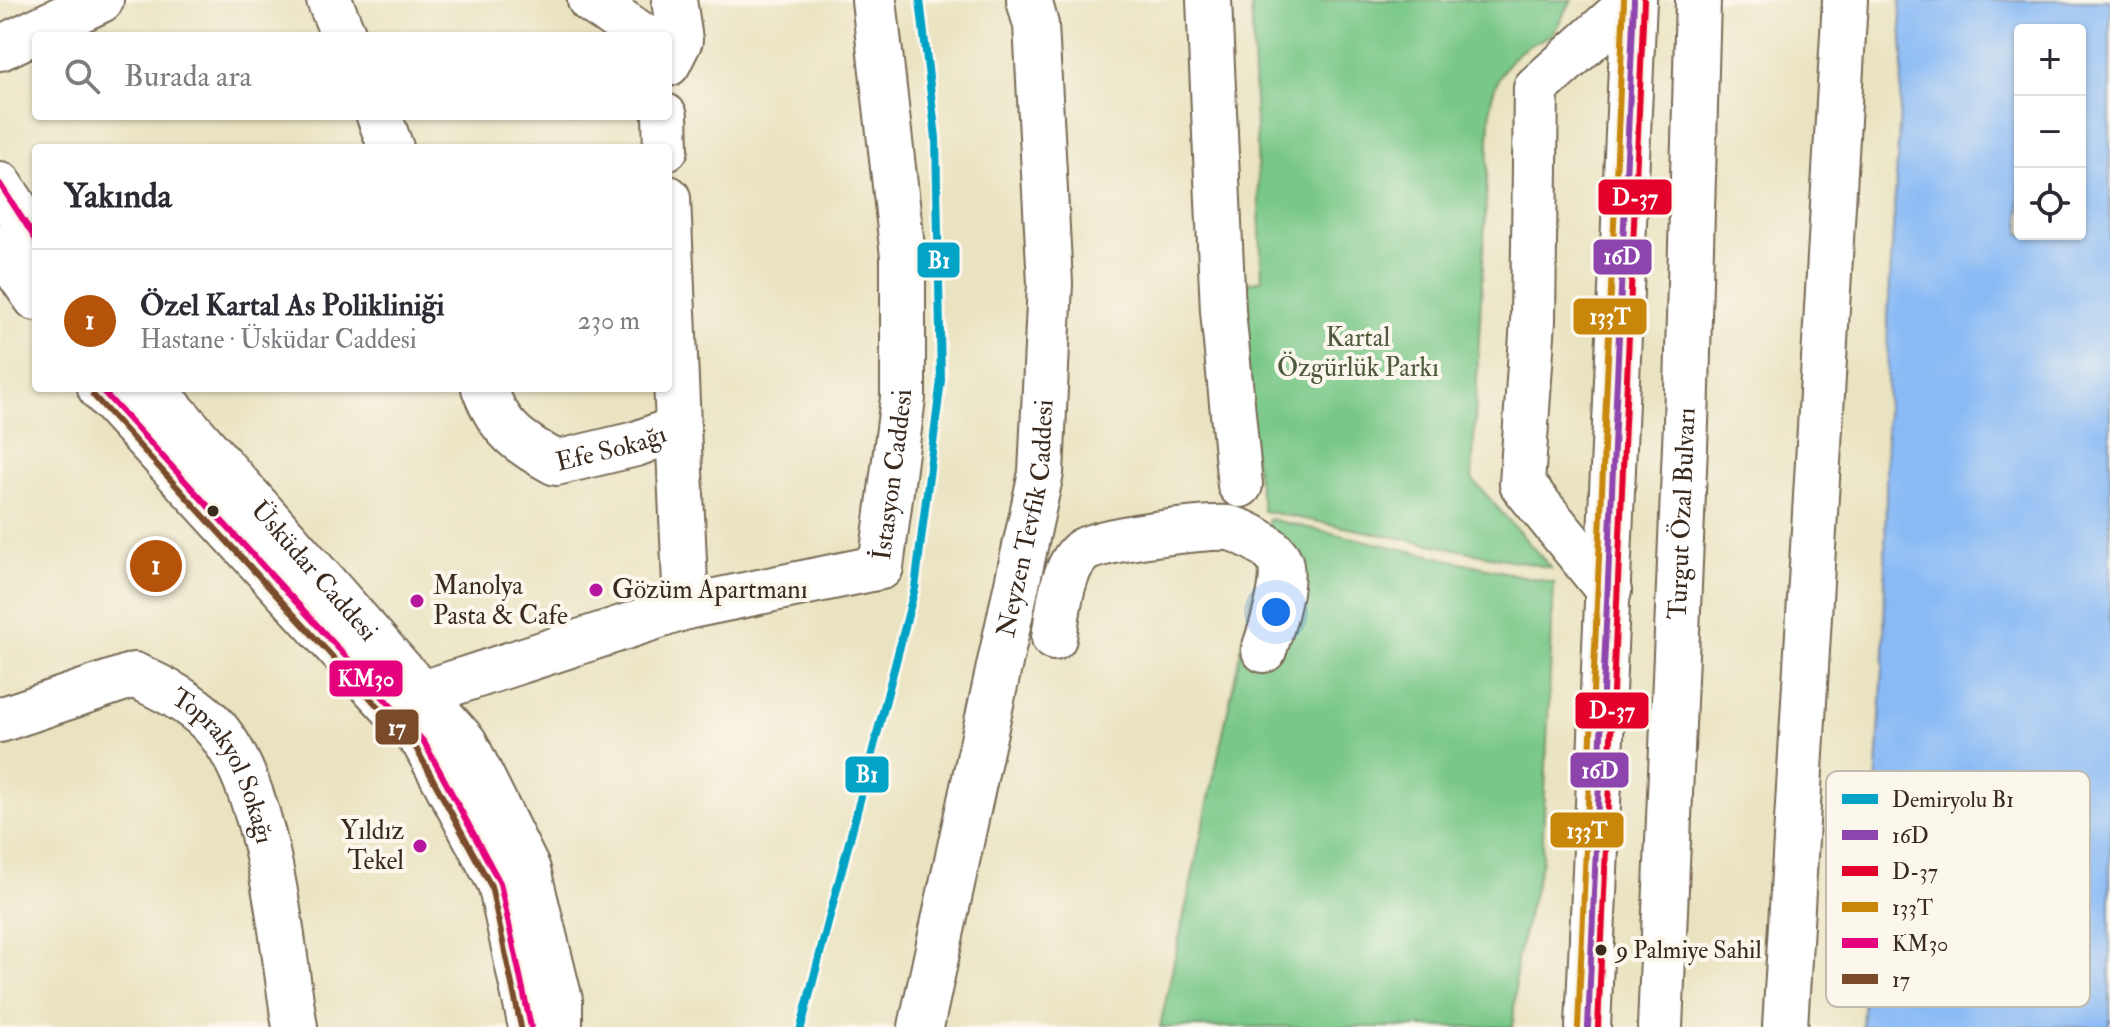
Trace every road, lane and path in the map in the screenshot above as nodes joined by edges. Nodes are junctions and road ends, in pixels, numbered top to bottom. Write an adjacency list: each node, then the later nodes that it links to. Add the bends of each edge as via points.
1 (101, 0): 11 (main road)
2 (329, 0): 12 (main road)
3 (590, 0): 13 (main road)
4 (674, 0): 16 (main road, via 680,40)
5 (874, 0): 32 (main road, İstasyon Caddesi, via 903,256 903,398 881,567)
6 (1029, 0): 40 (main road, Neyzen Tevfik Caddesi, via 1036,25 1050,283 1041,473)
7 (1209, 0): 30 (main road, via 1223,311)
8 (1634, 0): 31 (main road); 31 (main road, via 1536,88 1533,320 1522,484)
9 (1698, 0): 42 (main road, Turgut Özal Bulvarı)
10 (1845, 0): 43 (main road)
11 (34, 32)
12 (342, 32)
13 (637, 32)
14 (32, 33): 15 (main road)
15 (0, 48)
16 (672, 56)
17 (380, 120): 19 (main road)
18 (665, 120): 20 (main road)
19 (390, 144)
20 (666, 144)
21 (0, 184): 22 (main road)
22 (32, 234)
23 (0, 246): 25 (main road)
24 (672, 290): 29 (main road)
25 (32, 292)
26 (104, 392): 38 (main road, Üsküdar Caddesi, via 424,742 500,883)
27 (157, 392): 35 (main road, Üsküdar Caddesi)
28 (485, 392): 29 (main road, Efe Sokağı, via 514,440 556,463)
29 (678, 428): 32 (main road)
30 (1240, 485)
31 (1609, 591): 41 (main road)
32 (686, 607): 35 (main road, İstasyon Caddesi)
33 (1054, 638): 34 (main road, via 1061,596 1081,552 1143,536 1229,528 1248,535 1282,567 1277,612)
34 (1264, 650)
35 (420, 694): 39 (main road, Üsküdar Caddesi, via 465,743 528,870 560,1000)
36 (0, 720): 37 (main road, Toprakyol Sokağı, via 134,675 175,694 212,724 238,764 260,823)
37 (295, 1027)
38 (531, 1027)
39 (560, 1027)
40 (921, 1027)
41 (1588, 1027)
42 (1660, 1027)
43 (1785, 1027)

